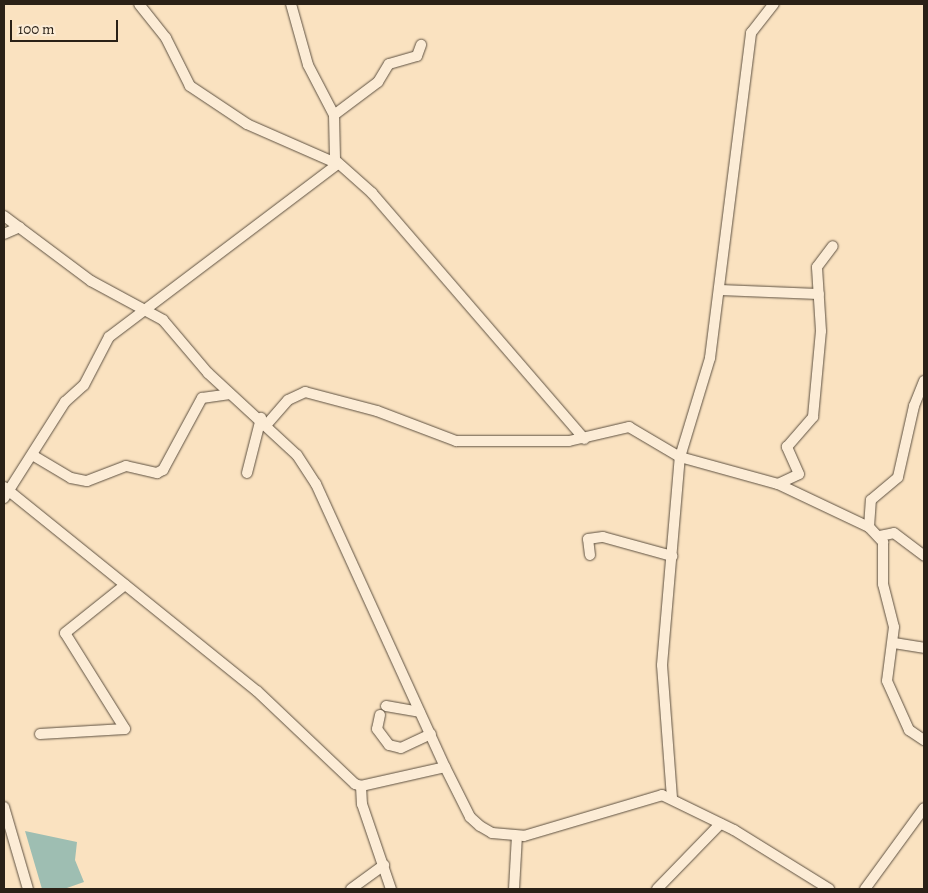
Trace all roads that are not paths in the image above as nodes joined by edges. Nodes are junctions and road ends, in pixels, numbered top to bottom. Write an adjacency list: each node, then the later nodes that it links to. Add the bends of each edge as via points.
1 (139, 4): 6 (street, via 166,38 190,86 247,124)
2 (291, 4): 5 (street, via 308,66)
3 (774, 4): 11 (street, via 751,34)
4 (421, 45): 5 (street, via 417,56 389,64 378,82)
5 (334, 114): 6 (street, via 334,156)
6 (338, 164): 13 (street, via 296,192); 17 (street, via 372,193)
7 (4, 216): 8 (street)
8 (20, 227): 9 (street); 13 (street, via 91,281)
9 (4, 234)
10 (833, 246): 12 (street, via 817,267)
11 (719, 290): 12 (street); 19 (street, via 710,358)
12 (820, 294): 21 (street, via 821,331 813,416 787,446 799,474)
13 (147, 311): 15 (street, via 163,320); 18 (street, via 109,337 84,385 65,402)
14 (924, 381): 23 (street, via 914,406 898,477 871,500)
15 (230, 394): 16 (street); 18 (street, via 202,398 163,470 158,473 126,466 87,481 71,478)
16 (265, 421): 17 (street, via 288,400 305,392 377,411 456,442); 20 (street); 32 (street, via 316,484)
17 (584, 439): 19 (street, via 629,427)
18 (34, 456): 22 (street)
19 (680, 457): 21 (street); 26 (street)
20 (247, 473)
21 (778, 484): 23 (street)
22 (6, 492): 28 (street)
23 (870, 527): 24 (street)
24 (880, 536): 27 (street, via 894,534); 29 (street)
25 (590, 555): 26 (street, via 588,538 603,537)
26 (672, 556): 39 (street, via 662,665)
27 (924, 556)
28 (125, 585): 34 (street, via 65,633 125,729); 38 (street, via 257,691)
29 (894, 643): 30 (street); 36 (street, via 887,681 909,730)
30 (924, 648)
31 (386, 706): 32 (street)
32 (420, 712): 35 (street)
33 (380, 715): 35 (street, via 377,729 389,745 401,748)
34 (40, 734)
35 (431, 734): 37 (street)
36 (924, 740)
37 (445, 767): 38 (street); 43 (street, via 480,826)
38 (361, 786): 44 (street, via 362,804)
39 (672, 798): 42 (street); 43 (street, via 650,797 555,830)
40 (4, 807): 45 (street)
41 (924, 808): 51 (street)
42 (720, 824): 49 (street); 50 (street)
43 (517, 836): 48 (street)
44 (384, 865): 46 (street); 47 (street)
45 (28, 889)
46 (351, 889)
47 (391, 889)
48 (514, 889)
49 (657, 889)
50 (829, 889)
51 (866, 889)

